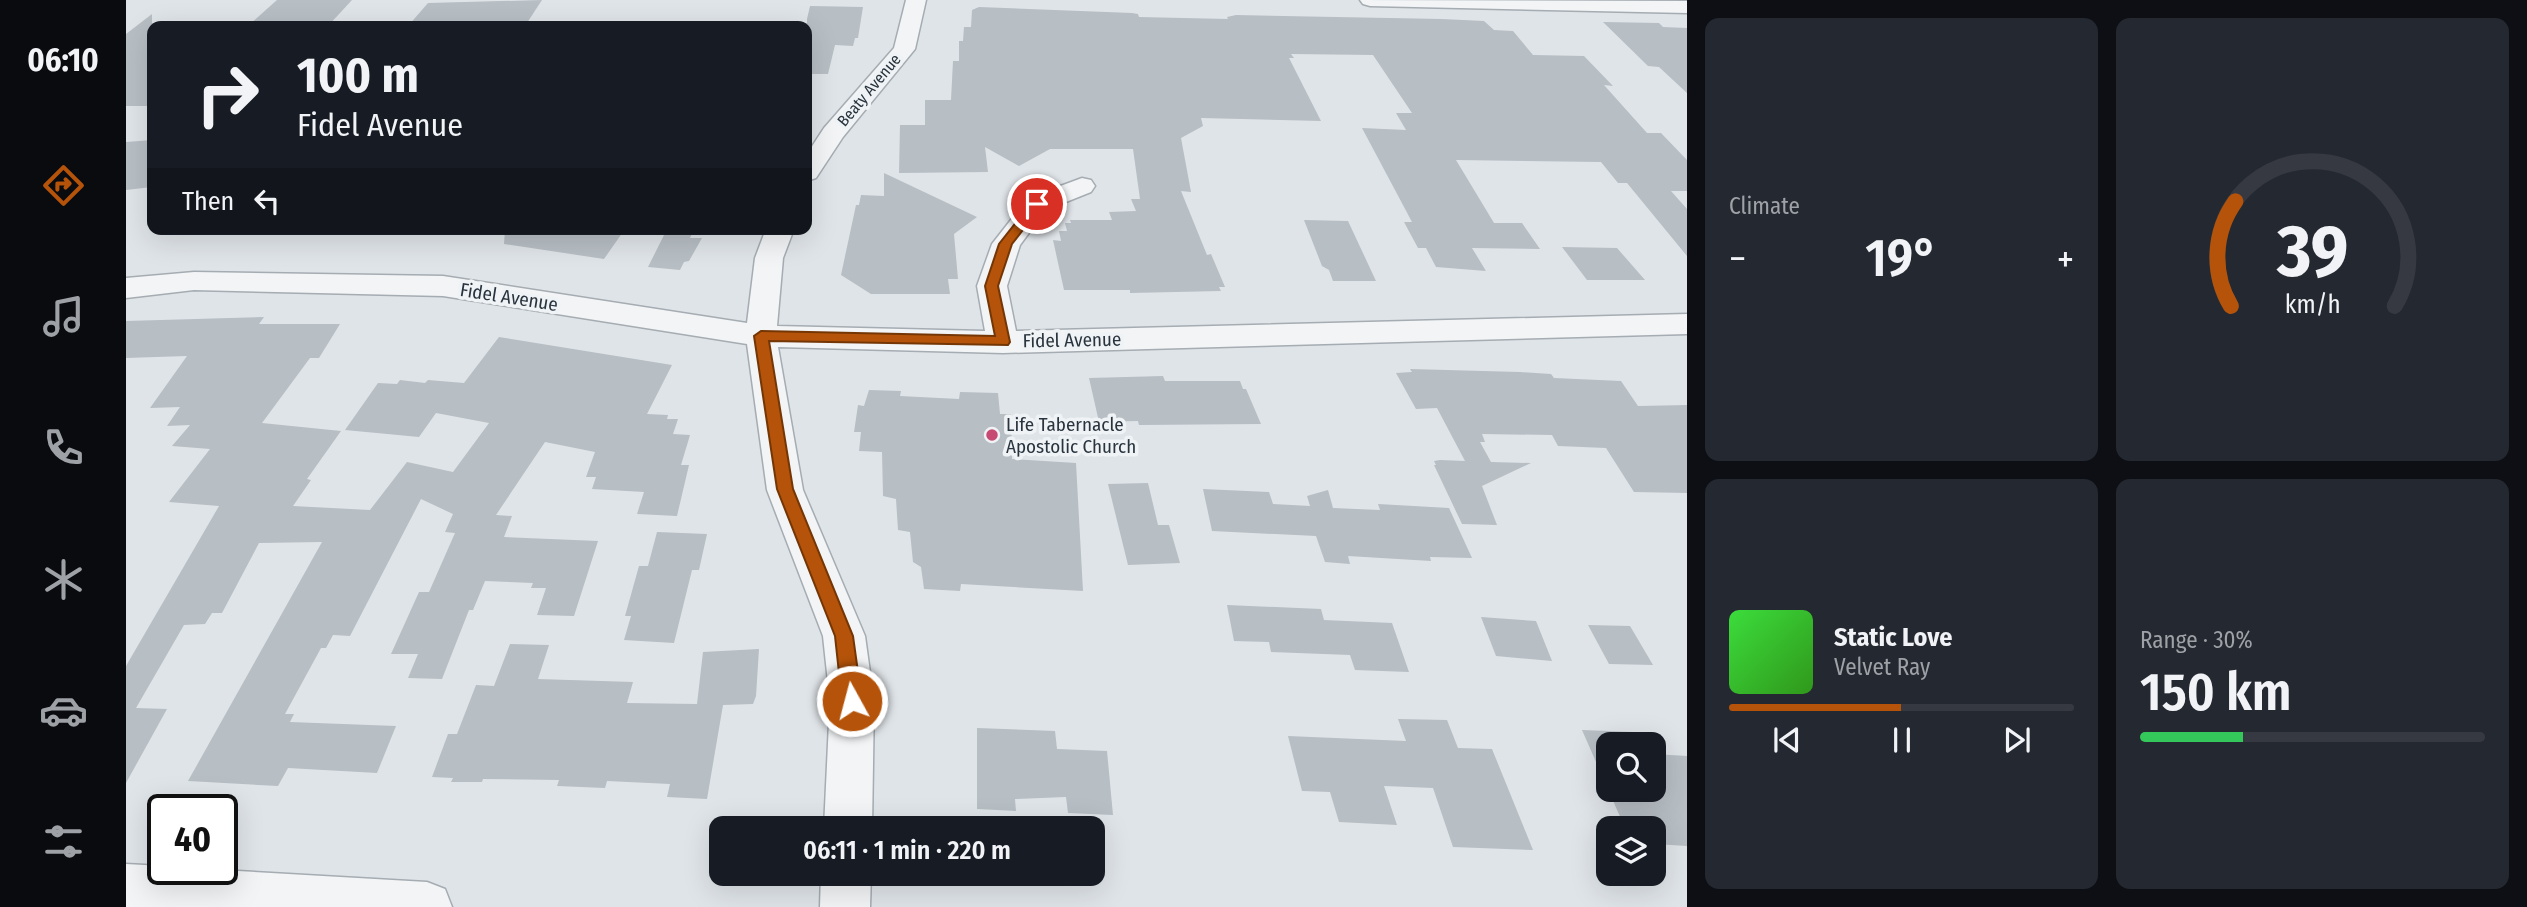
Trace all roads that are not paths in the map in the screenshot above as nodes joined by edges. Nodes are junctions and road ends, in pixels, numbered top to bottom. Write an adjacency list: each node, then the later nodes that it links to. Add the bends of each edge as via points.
1 (916, 0): 4 (street, Beaty Avenue, via 904,49 833,133)
2 (1370, 0): 3 (street)
3 (1687, 7)
4 (812, 165)
5 (1082, 187): 10 (street, via 1037,204 1006,244 992,286)
6 (778, 235): 9 (street, via 769,258)
7 (126, 288): 9 (street, Fidel Avenue, via 194,281 443,286)
8 (1687, 324): 10 (street, Fidel Avenue)
9 (761, 336): 10 (street, Fidel Avenue); 11 (street, via 785,489 844,636 852,701)
10 (1003, 342)
11 (848, 816)
12 (846, 886): 15 (street)
13 (126, 889): 14 (street)
14 (427, 907)
15 (845, 907)

